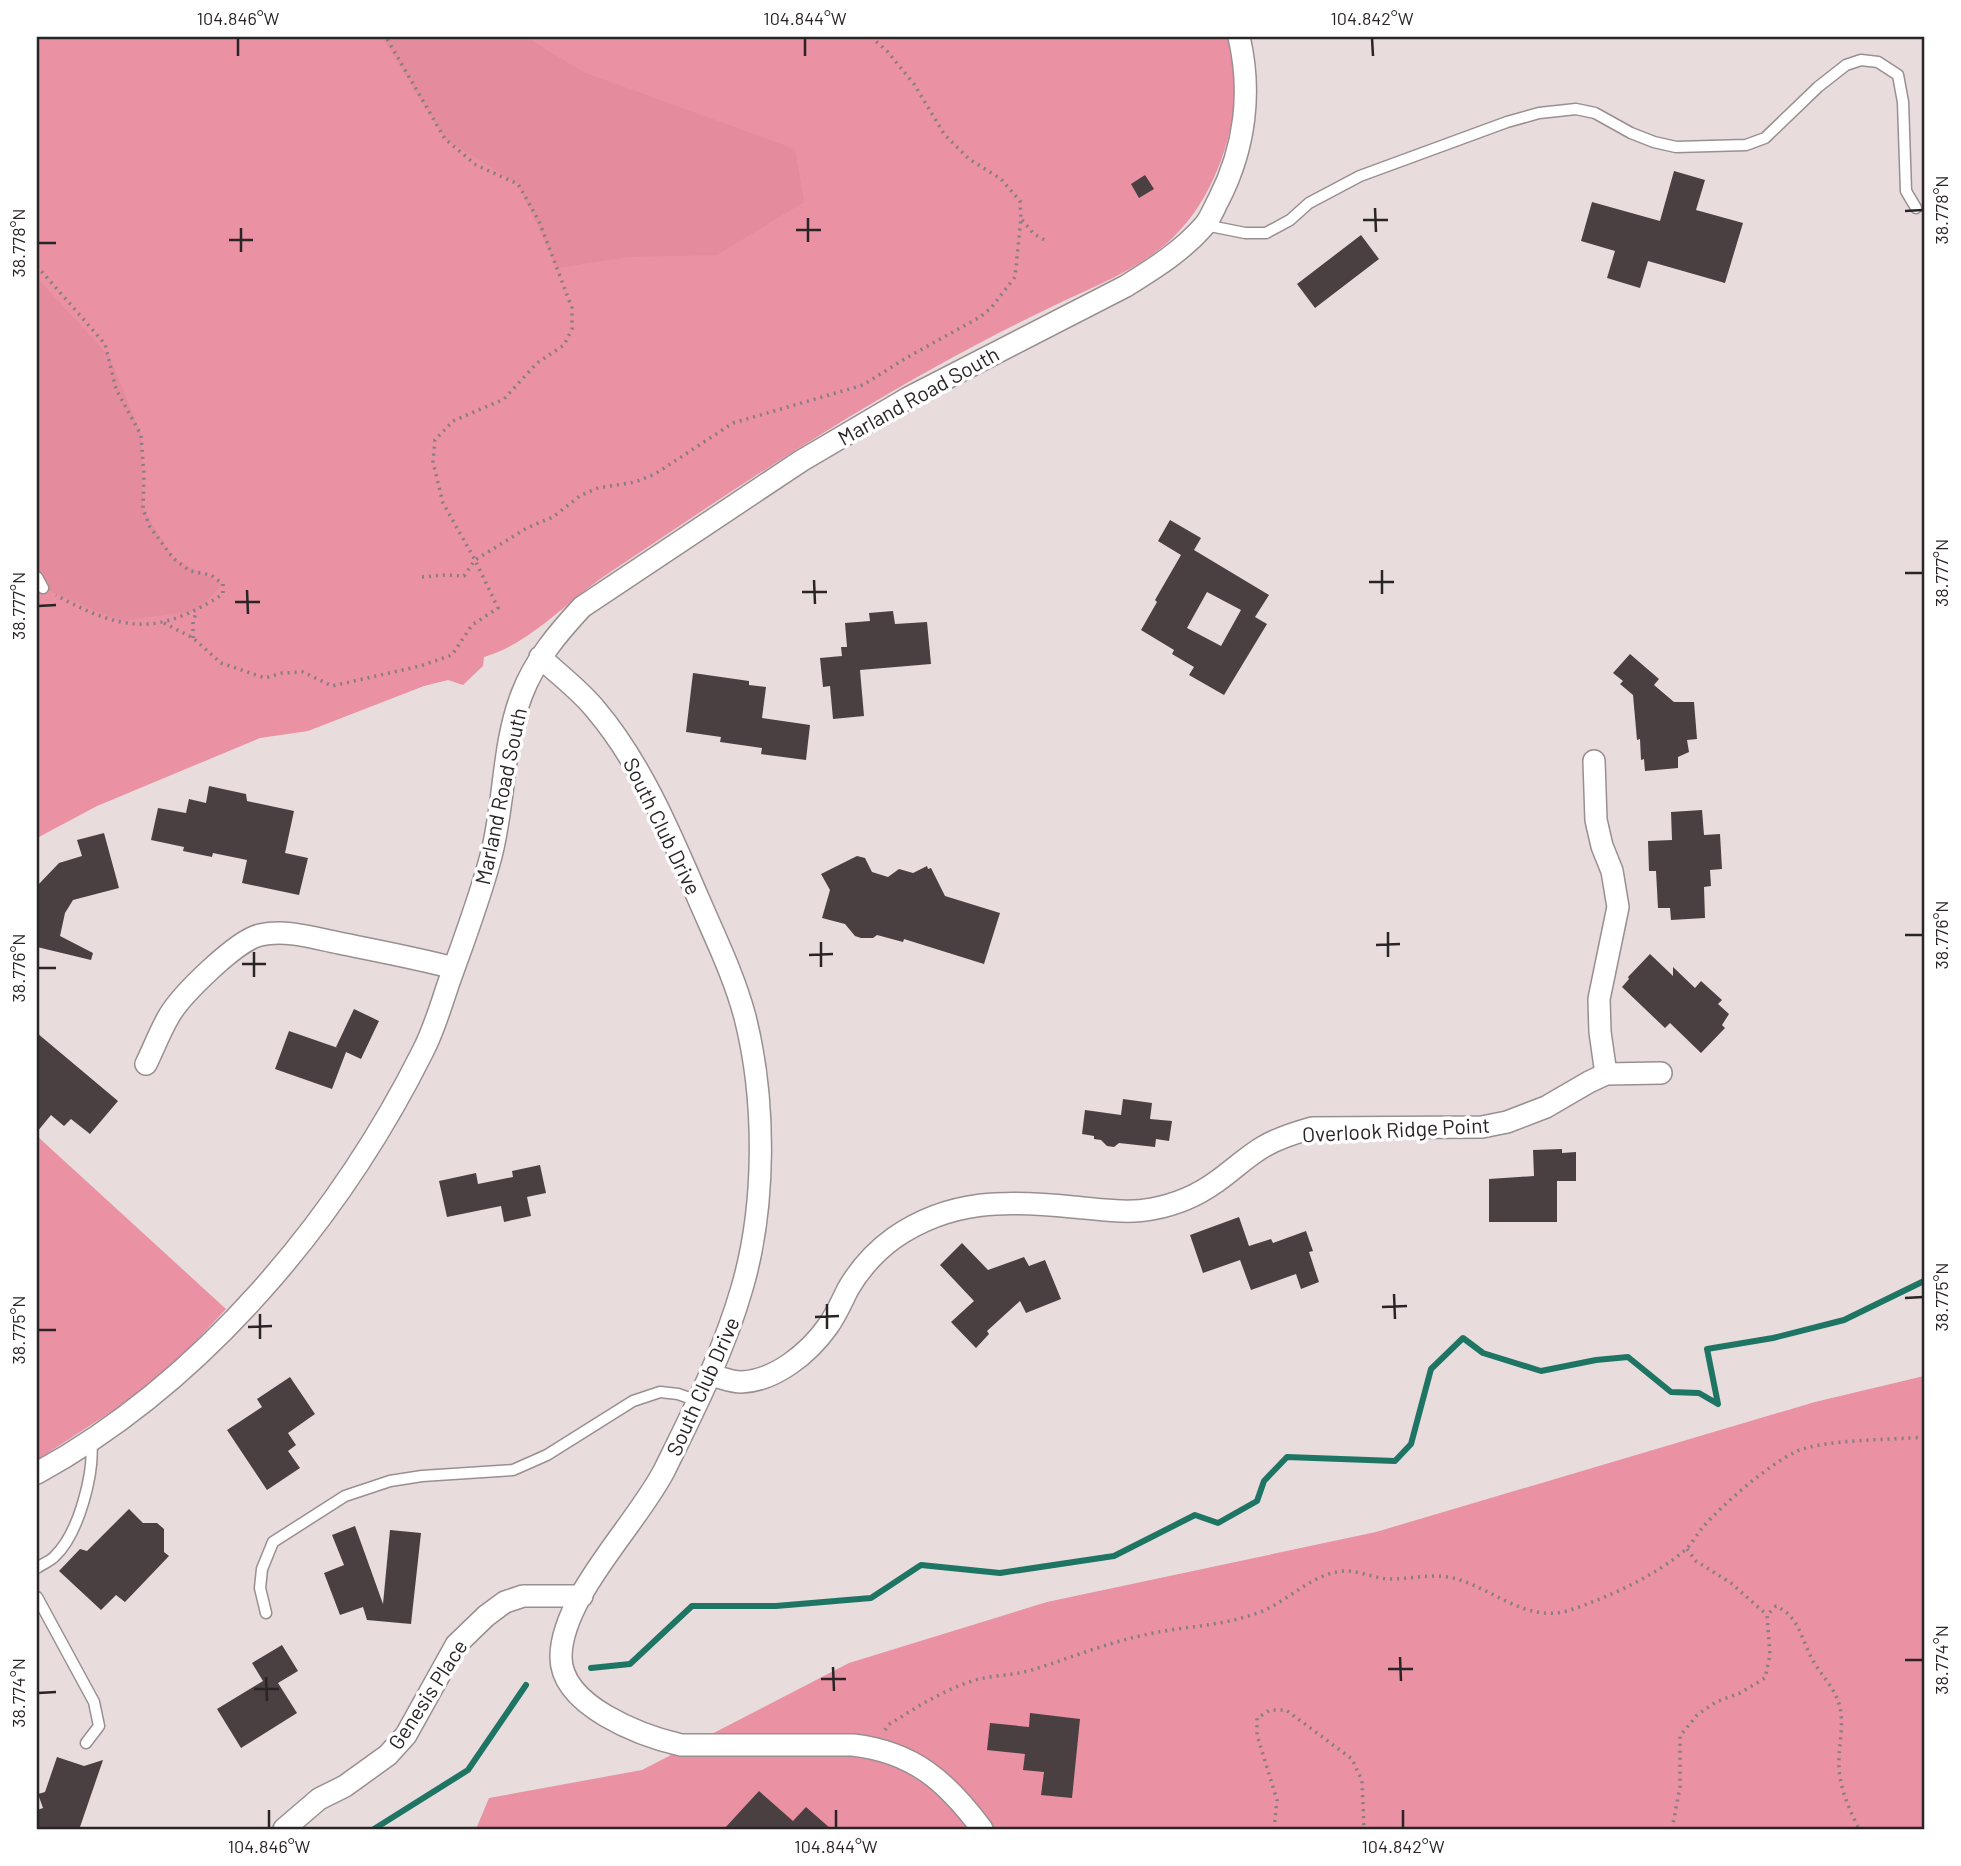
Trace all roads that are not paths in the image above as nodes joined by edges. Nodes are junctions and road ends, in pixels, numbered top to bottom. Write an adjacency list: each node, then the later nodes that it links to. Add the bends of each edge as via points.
1 (1239, 37): 3 (street, Marland Road South, via 1247,96 1243,126 1237,159)
2 (1916, 208): 3 (lane, via 1906,191 1898,75 1878,62 1860,60 1818,87 1765,138 1746,145 1676,147 1632,133 1595,113 1560,110 1507,122 1360,176 1266,233)
3 (1205, 225): 4 (street, Marland Road South, via 1160,265 1126,286 908,398 801,461 582,607)
4 (540, 657): 6 (street, Marland Road South, via 513,726 492,854); 10 (street, South Club Drive, via 594,707 631,758 678,852 744,1014 760,1118 754,1240 743,1287)
5 (1594, 761): 9 (street, via 1596,820 1618,908 1600,999)
6 (454, 968): 7 (street, via 299,935 258,936 240,944 216,965 170,1013); 12 (street, Marland Road South, via 424,1048 396,1102 358,1167 312,1228 222,1333 134,1411)
7 (146, 1064)
8 (1661, 1073): 9 (street, Overlook Ridge Point)
9 (1606, 1074): 10 (street, Overlook Ridge Point, via 1546,1107 1507,1122 1457,1128 1312,1128 1285,1135 1214,1184 1152,1209 1127,1211 1022,1201 959,1208 912,1227 877,1252 850,1285 829,1325 803,1354 760,1380 738,1382)
10 (710, 1375): 11 (street, South Club Drive)
11 (698, 1402): 15 (street, South Club Drive, via 656,1487); 17 (lane, via 660,1392 633,1401 547,1455 513,1470 422,1476 345,1496 273,1542 260,1588)
12 (91, 1440): 13 (street, Marland Road South); 14 (lane, via 93,1457 80,1518 55,1557)
13 (37, 1472)
14 (37, 1568)
15 (582, 1595): 19 (street, Genesis Place, via 523,1595 486,1616 456,1645 406,1735 388,1755 319,1800); 20 (street, South Club Drive, via 568,1622 560,1659 575,1689 617,1723 681,1745 876,1748 908,1760 942,1782)
16 (37, 1597): 18 (lane, via 94,1702 99,1726)
17 (266, 1613)
18 (86, 1743)
19 (288, 1828)
20 (982, 1829)

